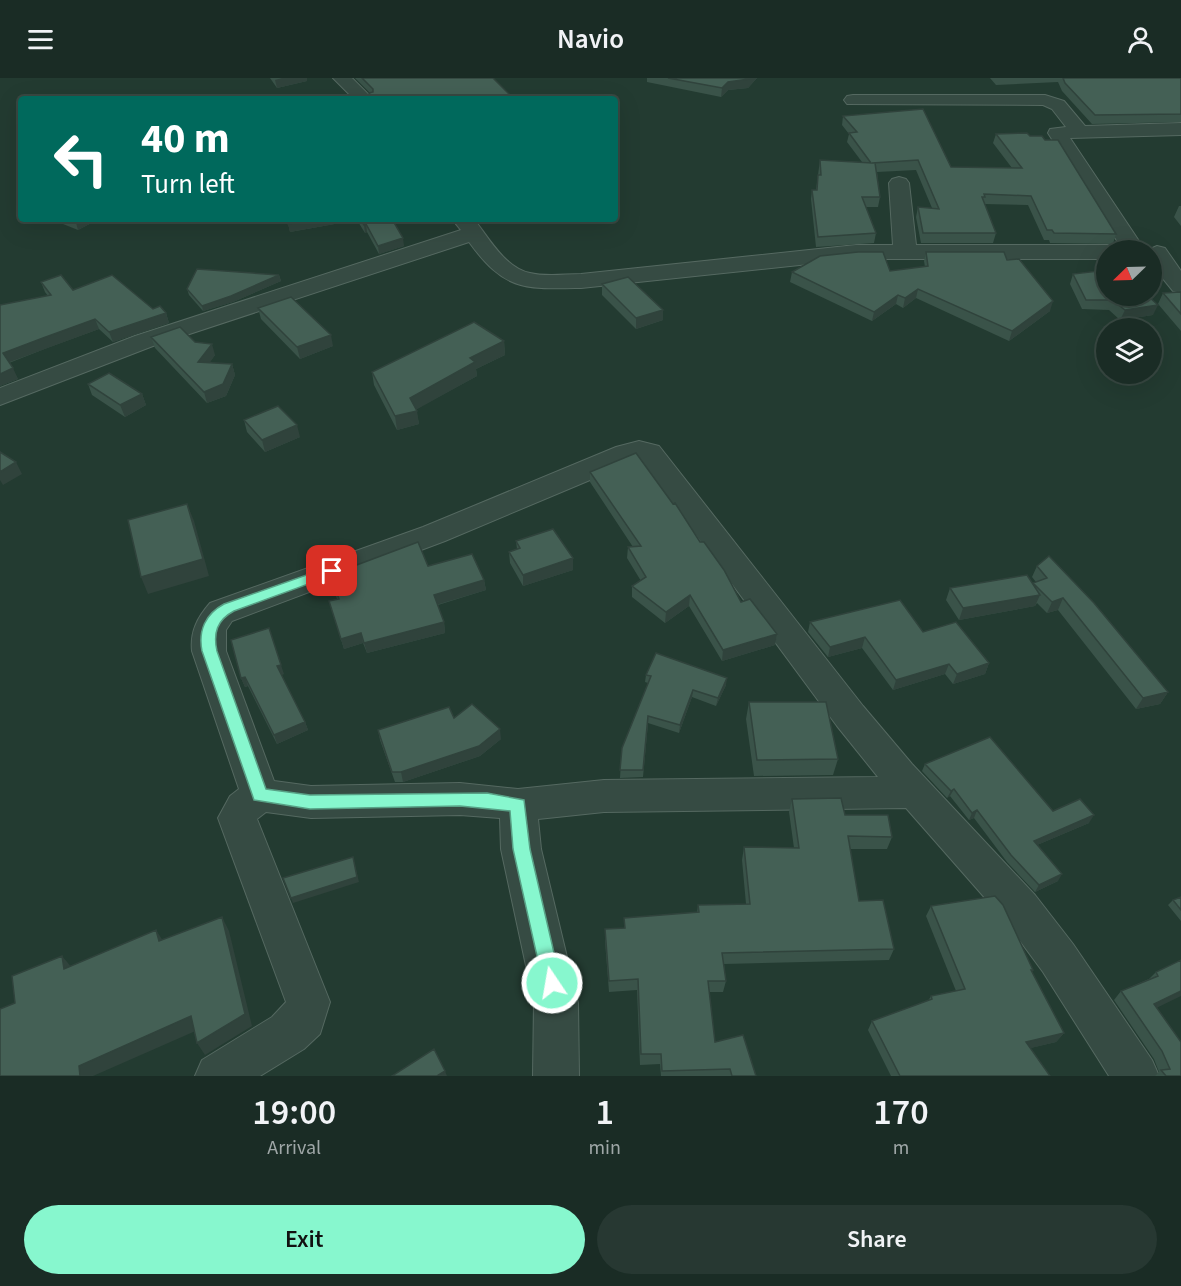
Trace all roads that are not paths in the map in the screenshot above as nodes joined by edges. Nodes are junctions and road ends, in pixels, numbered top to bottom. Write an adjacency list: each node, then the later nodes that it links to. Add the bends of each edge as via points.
1 (342, 78): 2 (street)
2 (361, 96)
3 (853, 100): 5 (street, via 1045,100 1058,105)
4 (1181, 129): 5 (street)
5 (1080, 132): 8 (street, via 1057,133)
6 (899, 183): 9 (street)
7 (469, 226): 9 (street, via 509,273 550,282 831,253); 15 (street, via 144,341)
8 (1127, 240)
9 (905, 251): 10 (street)
10 (1096, 252)
11 (1181, 252): 12 (street)
12 (1162, 253)
13 (1162, 262): 14 (street)
14 (1181, 286)
15 (0, 397)
16 (915, 792): 17 (street, via 850,716 649,452 639,450 434,534 221,612 209,627 209,651); 18 (street, via 604,796); 21 (street, via 1021,909)
17 (260, 795): 18 (street, via 310,802 460,799); 19 (street, via 237,818 308,1002 304,1018 288,1033)
18 (518, 805): 20 (street, via 521,849 556,1003)
19 (218, 1076)
20 (556, 1076)
21 (1136, 1076)

